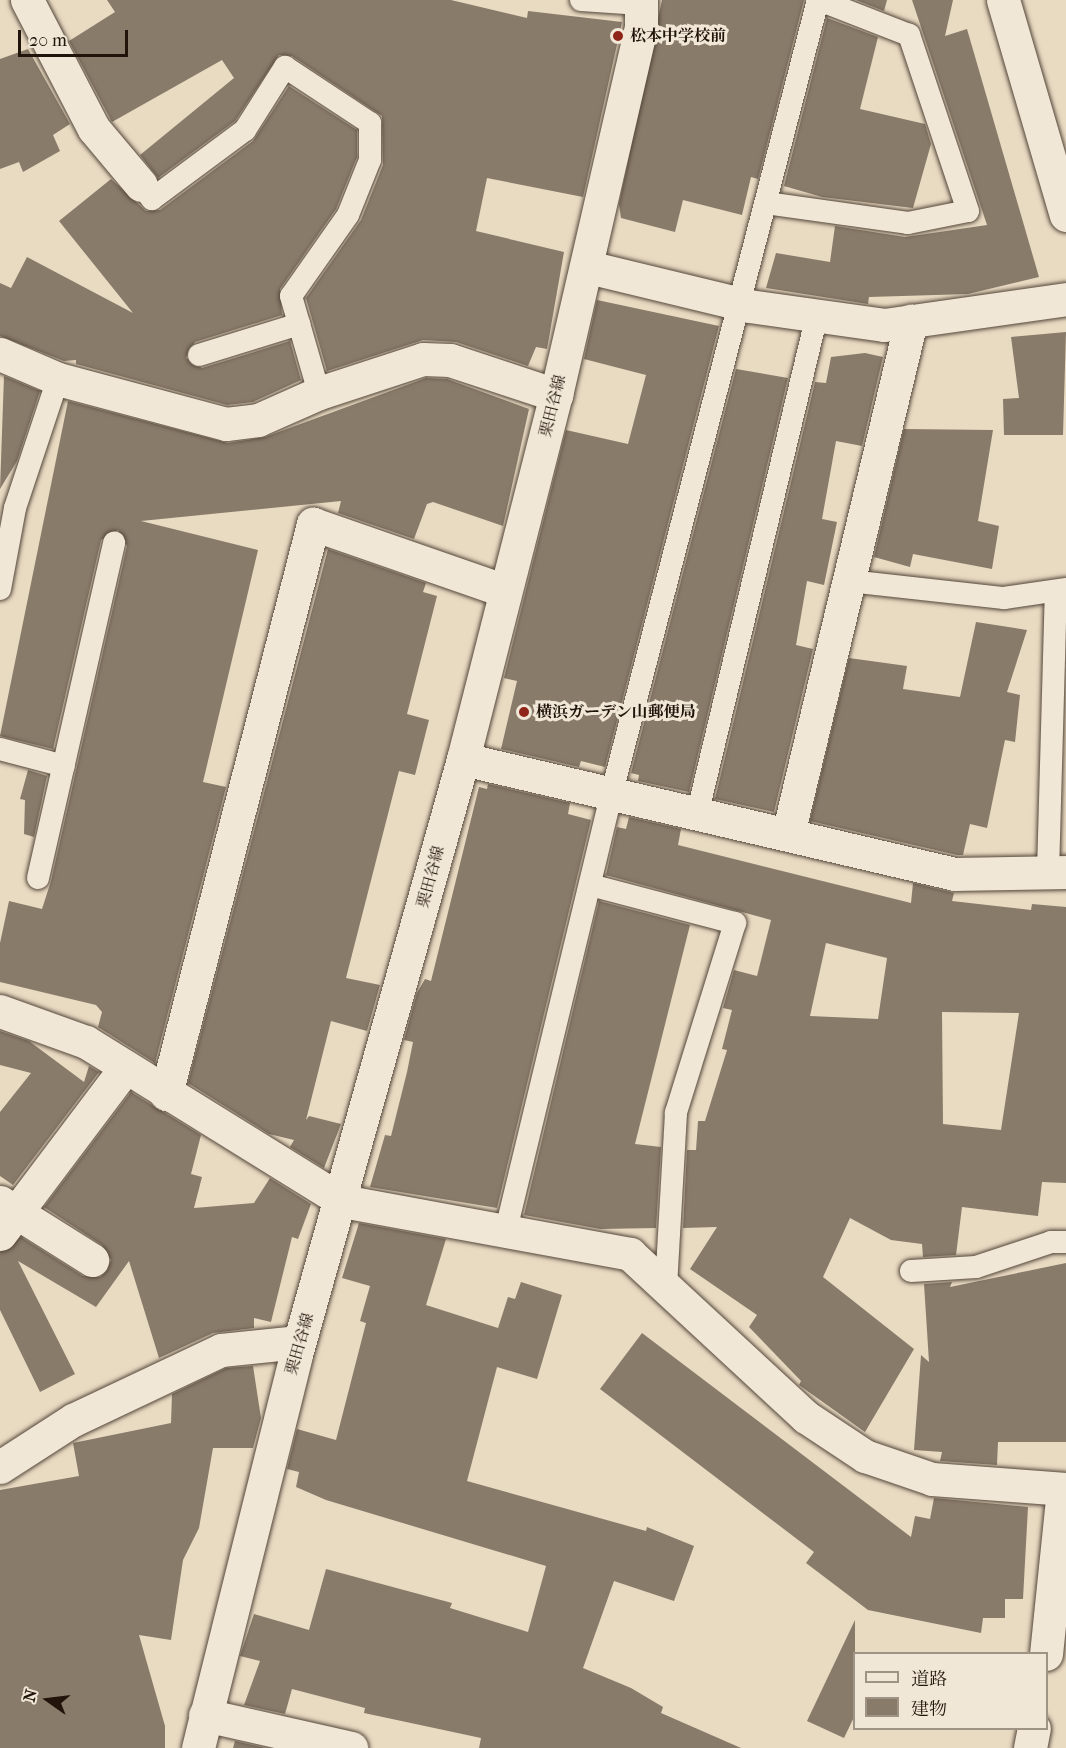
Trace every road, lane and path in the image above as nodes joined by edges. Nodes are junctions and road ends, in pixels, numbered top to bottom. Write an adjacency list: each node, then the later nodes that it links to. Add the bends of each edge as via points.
1 (27, 0): 6 (street, via 94,129)
2 (581, 0): 5 (lane)
3 (818, 0): 7 (lane); 7 (lane, via 909,35 968,211 908,223)
4 (1003, 0): 8 (street)
5 (641, 2): 9 (street, 栗田谷線)
6 (141, 185): 14 (lane, via 152,199 245,130 285,67 370,123 370,160 348,215 291,296)
7 (766, 203): 11 (lane)
8 (1066, 215)
9 (588, 267): 11 (street); 19 (street, 栗田谷線)
10 (1066, 299): 13 (street)
11 (741, 304): 12 (street); 28 (lane)
12 (817, 315): 13 (street, via 884,325); 29 (lane)
13 (911, 321): 21 (street)
14 (299, 324): 16 (lane); 18 (lane)
15 (0, 354): 17 (street)
16 (199, 355)
17 (58, 379): 18 (street, via 226,424 258,420); 22 (lane, via 15,508)
18 (319, 393): 19 (street, via 423,359 450,360)
19 (556, 395): 24 (street, 栗田谷線)
20 (114, 543): 27 (lane)
21 (849, 581): 23 (lane, via 1004,598); 30 (street)
22 (0, 589)
23 (1061, 590): 31 (lane)
24 (505, 591): 26 (street, 栗田谷線); 36 (street, via 314,524)
25 (0, 749): 27 (lane)
26 (463, 759): 28 (street); 37 (street, 栗田谷線)
27 (64, 766): 32 (lane)
28 (612, 792): 29 (street); 33 (lane)
29 (698, 812): 30 (street)
30 (789, 834): 31 (street, via 955,874)
31 (1057, 873)
32 (38, 878)
33 (590, 885): 39 (lane); 43 (lane, via 735,923 676,1113)
34 (0, 1011): 35 (street, via 76,1037)
35 (124, 1068): 36 (street); 38 (street)
36 (166, 1094): 37 (street)
37 (342, 1201): 39 (street); 44 (street, 栗田谷線)
38 (5, 1216): 41 (street)
39 (505, 1234): 43 (street, via 618,1248)
40 (1066, 1242): 42 (lane, via 1051,1242 976,1267)
41 (92, 1260)
42 (911, 1271)
43 (666, 1284): 46 (street, via 806,1417 865,1456 932,1479)
44 (299, 1342): 45 (street, via 210,1354 73,1420); 48 (street, 栗田谷線)
45 (0, 1467)
46 (1064, 1489): 47 (street)
47 (1047, 1652)
48 (205, 1714): 50 (street, 栗田谷線); 51 (street)
49 (1034, 1730): 52 (street)
50 (198, 1748)
51 (351, 1748)
52 (1030, 1748)

